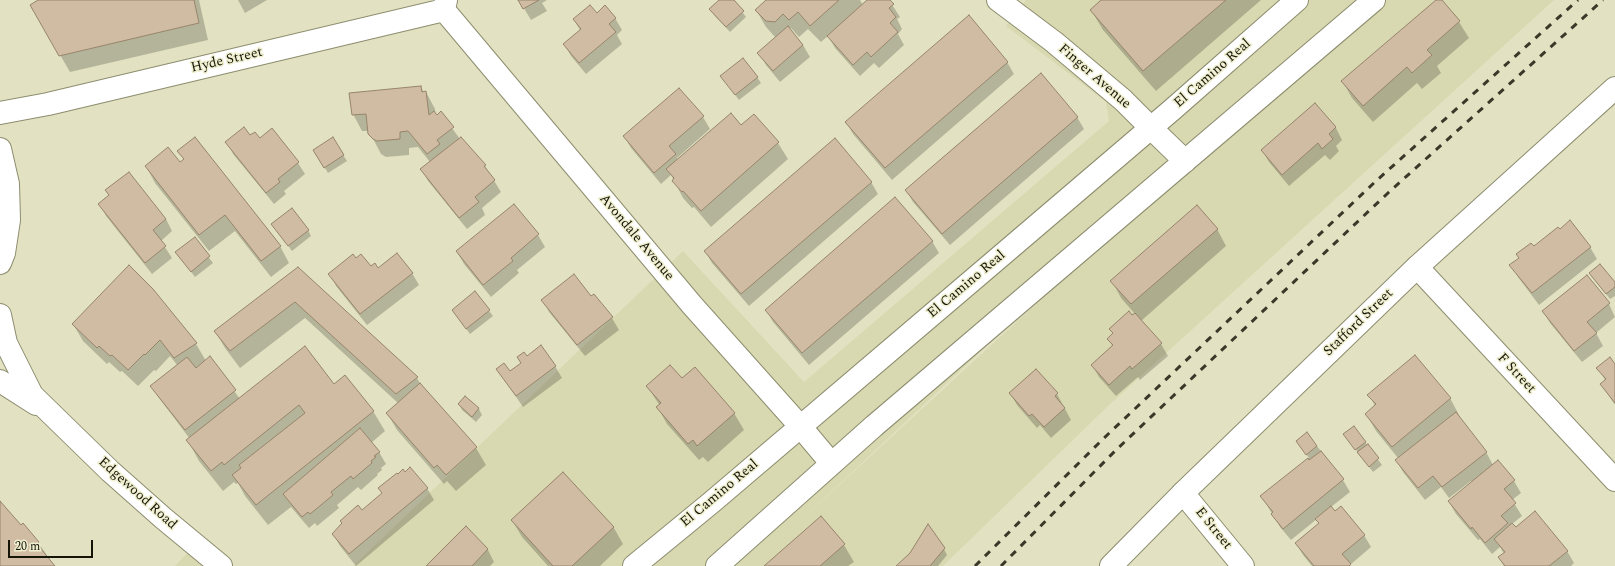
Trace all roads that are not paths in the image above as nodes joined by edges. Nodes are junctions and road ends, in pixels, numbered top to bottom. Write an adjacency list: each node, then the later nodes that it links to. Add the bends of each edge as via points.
1 (998, 0): 7 (street, Finger Avenue, via 1118,95)
2 (1297, 0): 7 (street, El Camino Real)
3 (1374, 0): 9 (street)
4 (445, 5): 6 (street, Hyde Street, via 64,100); 16 (street, Avondale Avenue, via 692,305)
5 (1615, 88): 11 (street, Stafford Street)
6 (0, 113)
7 (1151, 128): 9 (street, Finger Avenue); 16 (street, El Camino Real)
8 (0, 149): 10 (street, via 8,184 9,220)
9 (1185, 161): 17 (street)
10 (2, 258): 12 (street)
11 (1418, 267): 18 (street, F Street); 19 (street, Stafford Street)
12 (0, 279)
13 (0, 315): 15 (street, Edgewood Road, via 6,343 32,395)
14 (0, 381): 15 (street, Edgewood Road, via 29,398)
15 (56, 419): 20 (street, Edgewood Road, via 122,482)
16 (800, 426): 17 (street, Avondale Avenue); 21 (street, El Camino Real)
17 (832, 463): 22 (street)
18 (1615, 480)
19 (1183, 493): 23 (street, Stafford Street); 24 (street, E Street)
20 (221, 566)
21 (634, 566)
22 (717, 566)
23 (1111, 566)
24 (1242, 566)

